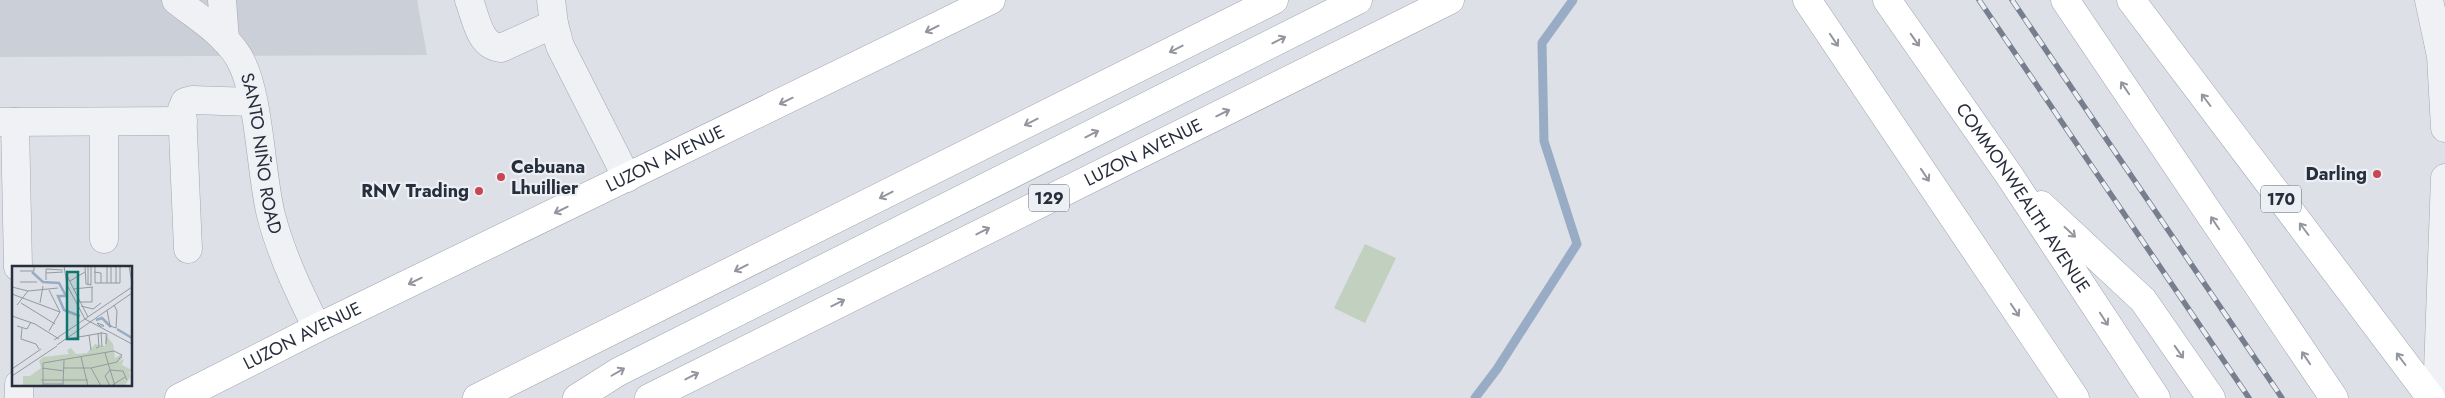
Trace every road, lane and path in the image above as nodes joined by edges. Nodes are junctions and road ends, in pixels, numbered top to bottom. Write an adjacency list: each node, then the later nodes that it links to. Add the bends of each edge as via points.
1 (176, 0): 15 (street, SANTO NIÑO ROAD)
2 (222, 0): 15 (street)
3 (469, 0): 14 (street, via 484,41 491,48 501,48)
4 (991, 0): 13 (main road, LUZON AVENUE)
5 (1274, 0): 29 (main road, one-way to 29)
6 (1358, 0): 30 (main road, 129, one-way to 6, via 618,372)
7 (1450, 0): 31 (main road, LUZON AVENUE / 129, one-way to 7)
8 (1806, 0): 32 (main road, one-way to 32)
9 (1887, 0): 21 (main road, COMMONWEALTH AVENUE, one-way to 21)
10 (2065, 0): 35 (main road, one-way to 10)
11 (2131, 0): 36 (main road, 170, one-way to 11)
12 (2429, 0): 20 (street, via 2441,56)
13 (959, 7): 22 (main road, LUZON AVENUE, one-way to 22)
14 (553, 12): 22 (street, via 560,46)
15 (226, 40): 16 (street, SANTO NIÑO ROAD, via 238,57)
16 (253, 102): 17 (street, via 192,100 185,102 182,109); 27 (street, SANTO NIÑO ROAD, via 272,216 289,267)
17 (183, 121): 19 (street); 25 (street)
18 (8, 122): 19 (street); 26 (street)
19 (104, 122): 24 (street)
20 (2445, 128)
21 (2009, 175): 33 (main road, COMMONWEALTH AVENUE, one-way to 33); 34 (main road, one-way to 34, via 2143,300)
22 (627, 178): 27 (main road, LUZON AVENUE, one-way to 27)
23 (2445, 178): 37 (street)
24 (104, 239)
25 (188, 249)
26 (18, 266)
27 (317, 328): 28 (main road, LUZON AVENUE)
28 (179, 398)
29 (477, 398)
30 (577, 398)
31 (649, 398)
32 (2074, 398)
33 (2156, 398)
34 (2211, 398)
35 (2334, 398)
36 (2431, 398)
37 (2437, 398)

